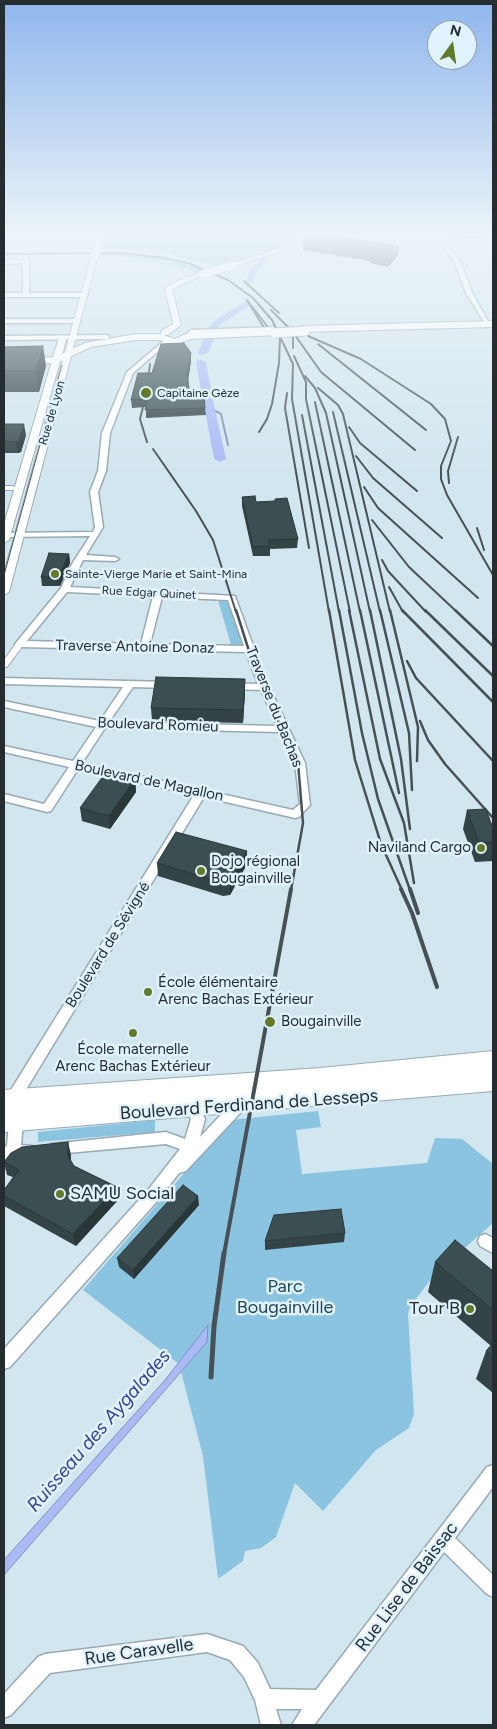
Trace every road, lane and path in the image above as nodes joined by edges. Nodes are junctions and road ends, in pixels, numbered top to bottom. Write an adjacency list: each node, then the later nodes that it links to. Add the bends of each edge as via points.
1 (79, 316): 4 (street, Rue de Lyon)
2 (175, 316): 6 (street, bridge)
3 (4, 321): 4 (street)
4 (78, 321): 10 (street, Rue de Lyon)
5 (491, 324): 6 (main road, bridge)
6 (184, 332): 7 (street); 7 (main road, via 181,341)
7 (164, 336): 9 (main road); 15 (street, via 130,372 106,433 102,472 94,492 99,527)
8 (4, 338): 10 (street)
9 (104, 340): 10 (street); 10 (main road, via 79,348)
10 (65, 346): 11 (main road); 14 (street, Rue de Lyon); 16 (street, Rue de Lyon)
11 (4, 360)
12 (4, 488): 13 (street)
13 (14, 488)
14 (19, 535): 15 (street); 16 (street); 20 (street, Rue de Lyon)
15 (95, 536): 17 (street)
16 (4, 537)
17 (80, 557): 18 (street); 19 (street)
18 (115, 559)
19 (65, 589): 21 (street, Rue Edgar Quinet); 23 (street)
20 (4, 592)
21 (158, 594): 22 (street, Rue Edgar Quinet); 24 (street)
22 (232, 598): 25 (street, Traverse du Bachas)
23 (20, 644): 24 (street, Traverse Antoine Donaz); 26 (street)
24 (145, 647): 25 (street, Traverse Antoine Donaz)
25 (250, 649): 31 (street, Traverse du Bachas)
26 (4, 665)
27 (4, 681): 28 (street)
28 (130, 684): 29 (street); 33 (street)
29 (178, 685)
30 (216, 686): 31 (street)
31 (264, 687): 34 (street, Traverse du Bachas)
32 (4, 704): 33 (street, Boulevard Romieu)
33 (102, 725): 34 (street, Boulevard Romieu); 36 (street)
34 (284, 729): 39 (street, Traverse du Bachas, via 300,762 305,805)
35 (4, 749): 36 (street, Boulevard de Magallon)
36 (77, 766): 37 (street, Boulevard de Magallon); 38 (street, via 47,808)
37 (201, 793): 39 (street, Boulevard de Magallon); 46 (street, Boulevard de Sévigné)
38 (4, 798)
39 (295, 814)
40 (493, 1058): 43 (street, Boulevard Ferdinand de Lesseps)
41 (493, 1070): 43 (highway, via 290,1088)
42 (493, 1084): 44 (street, Boulevard Ferdinand de Lesseps)
43 (116, 1095): 46 (highway)
44 (238, 1106): 45 (street, Boulevard Ferdinand de Lesseps); 49 (street)
45 (192, 1108): 46 (street, Boulevard Ferdinand de Lesseps); 47 (street, via 198,1118)
46 (8, 1111): 48 (street)
47 (190, 1147): 48 (street, Boulevard Ferdinand de Lesseps, via 166,1138); 49 (street)
48 (7, 1156)
49 (153, 1195): 50 (street)
50 (4, 1361)
51 (493, 1472): 52 (street, Rue Lise de Baissac)
52 (443, 1539): 53 (street); 55 (street, Rue Lise de Baissac)
53 (492, 1583)
54 (264, 1699): 55 (street); 56 (street, Rue Caravelle, via 251,1670 236,1653 207,1642 45,1664); 57 (street, Rue Caravelle)
55 (320, 1700): 58 (street, Rue Lise de Baissac)
56 (4, 1708)
57 (271, 1725)
58 (302, 1725)

